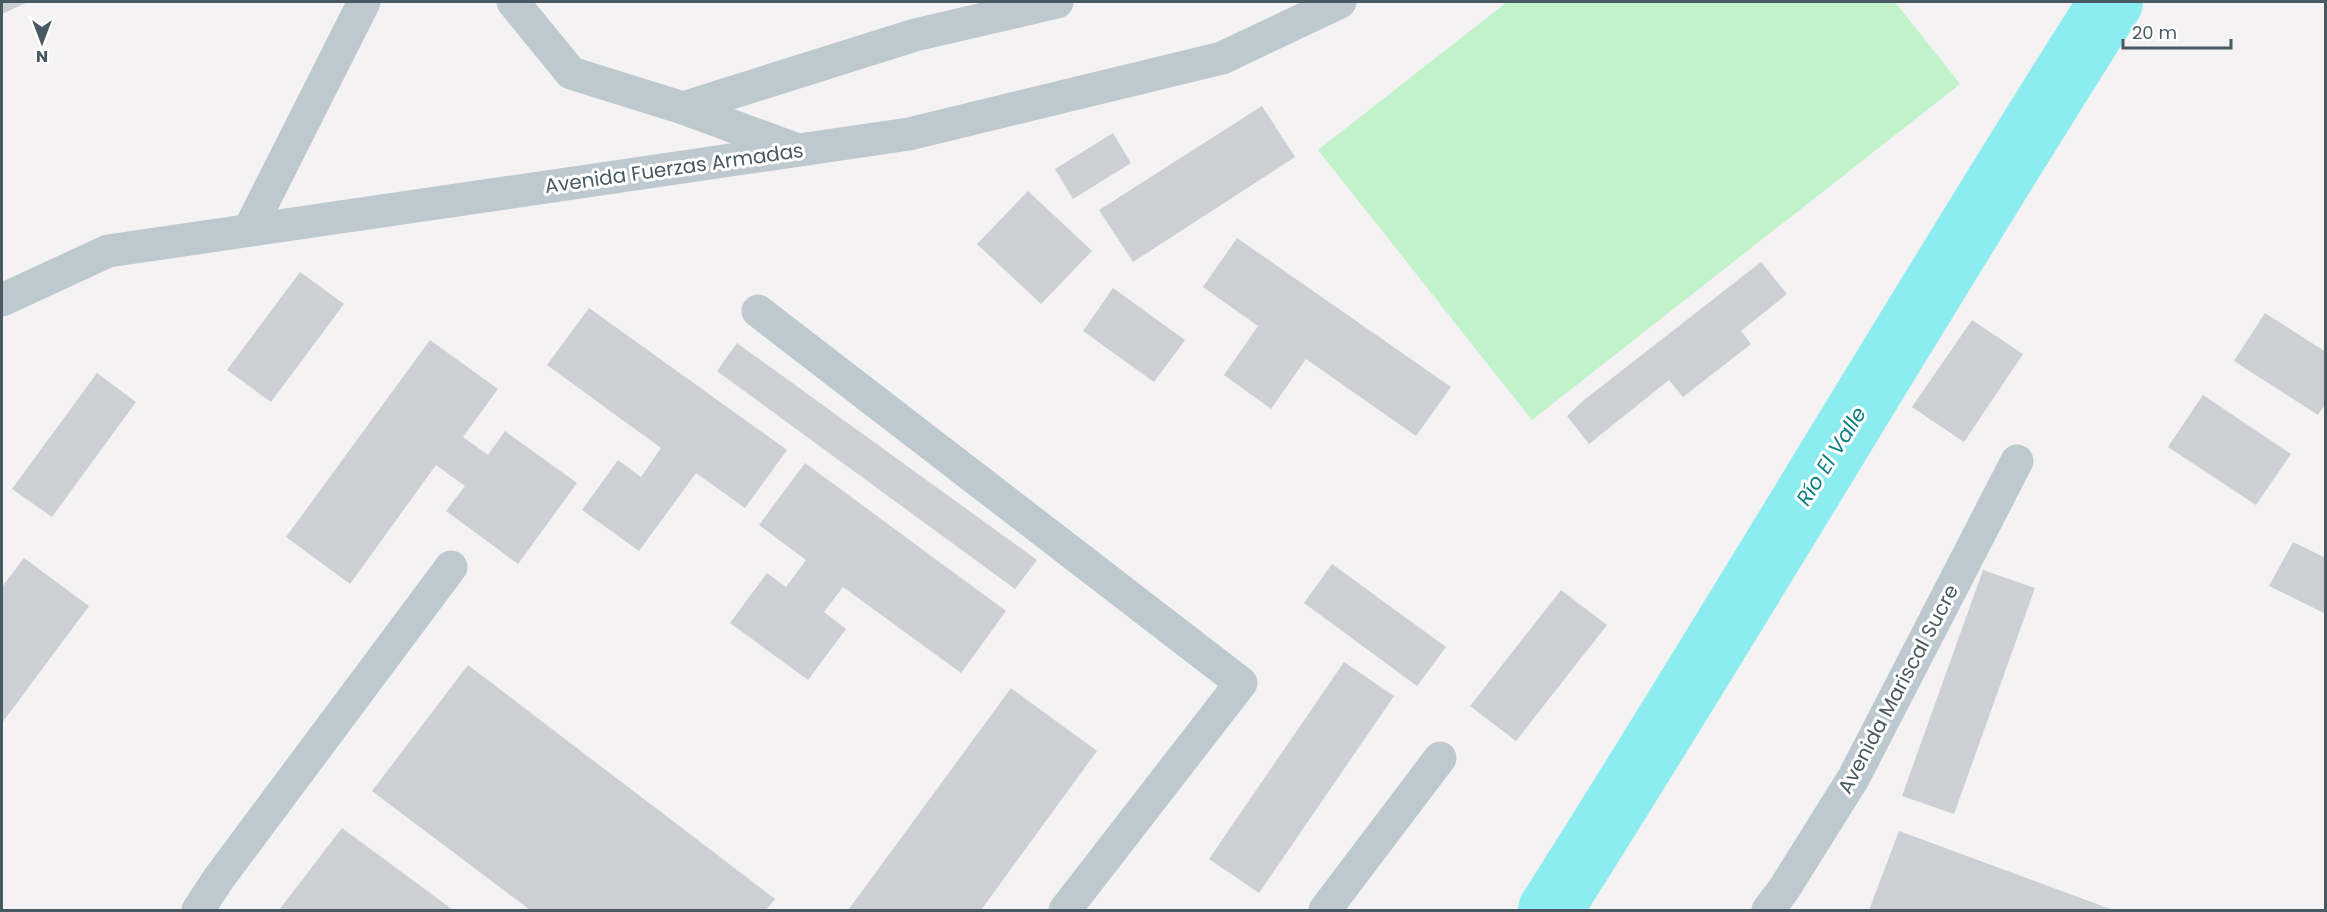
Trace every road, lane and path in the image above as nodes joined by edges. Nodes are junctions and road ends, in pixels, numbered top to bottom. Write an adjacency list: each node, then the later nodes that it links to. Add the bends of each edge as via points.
1 (364, 2): 7 (street)
2 (513, 2): 5 (street, via 571,73)
3 (1057, 2): 5 (street, via 915,35)
4 (1340, 2): 6 (street, Avenida Fuerzas Armadas, via 1222,58 909,134)
5 (683, 108): 6 (street)
6 (799, 150): 7 (street, Avenida Fuerzas Armadas)
7 (249, 230): 8 (street, Avenida Fuerzas Armadas, via 108,251)
8 (2, 300)
9 (758, 311): 14 (street, via 1241,683)
10 (2017, 461): 16 (street, Avenida Mariscal Sucre, via 1854,777)
11 (451, 567): 13 (street)
12 (1440, 758): 15 (street)
13 (198, 910)
14 (1065, 910)
15 (1325, 910)
16 (1768, 910)

